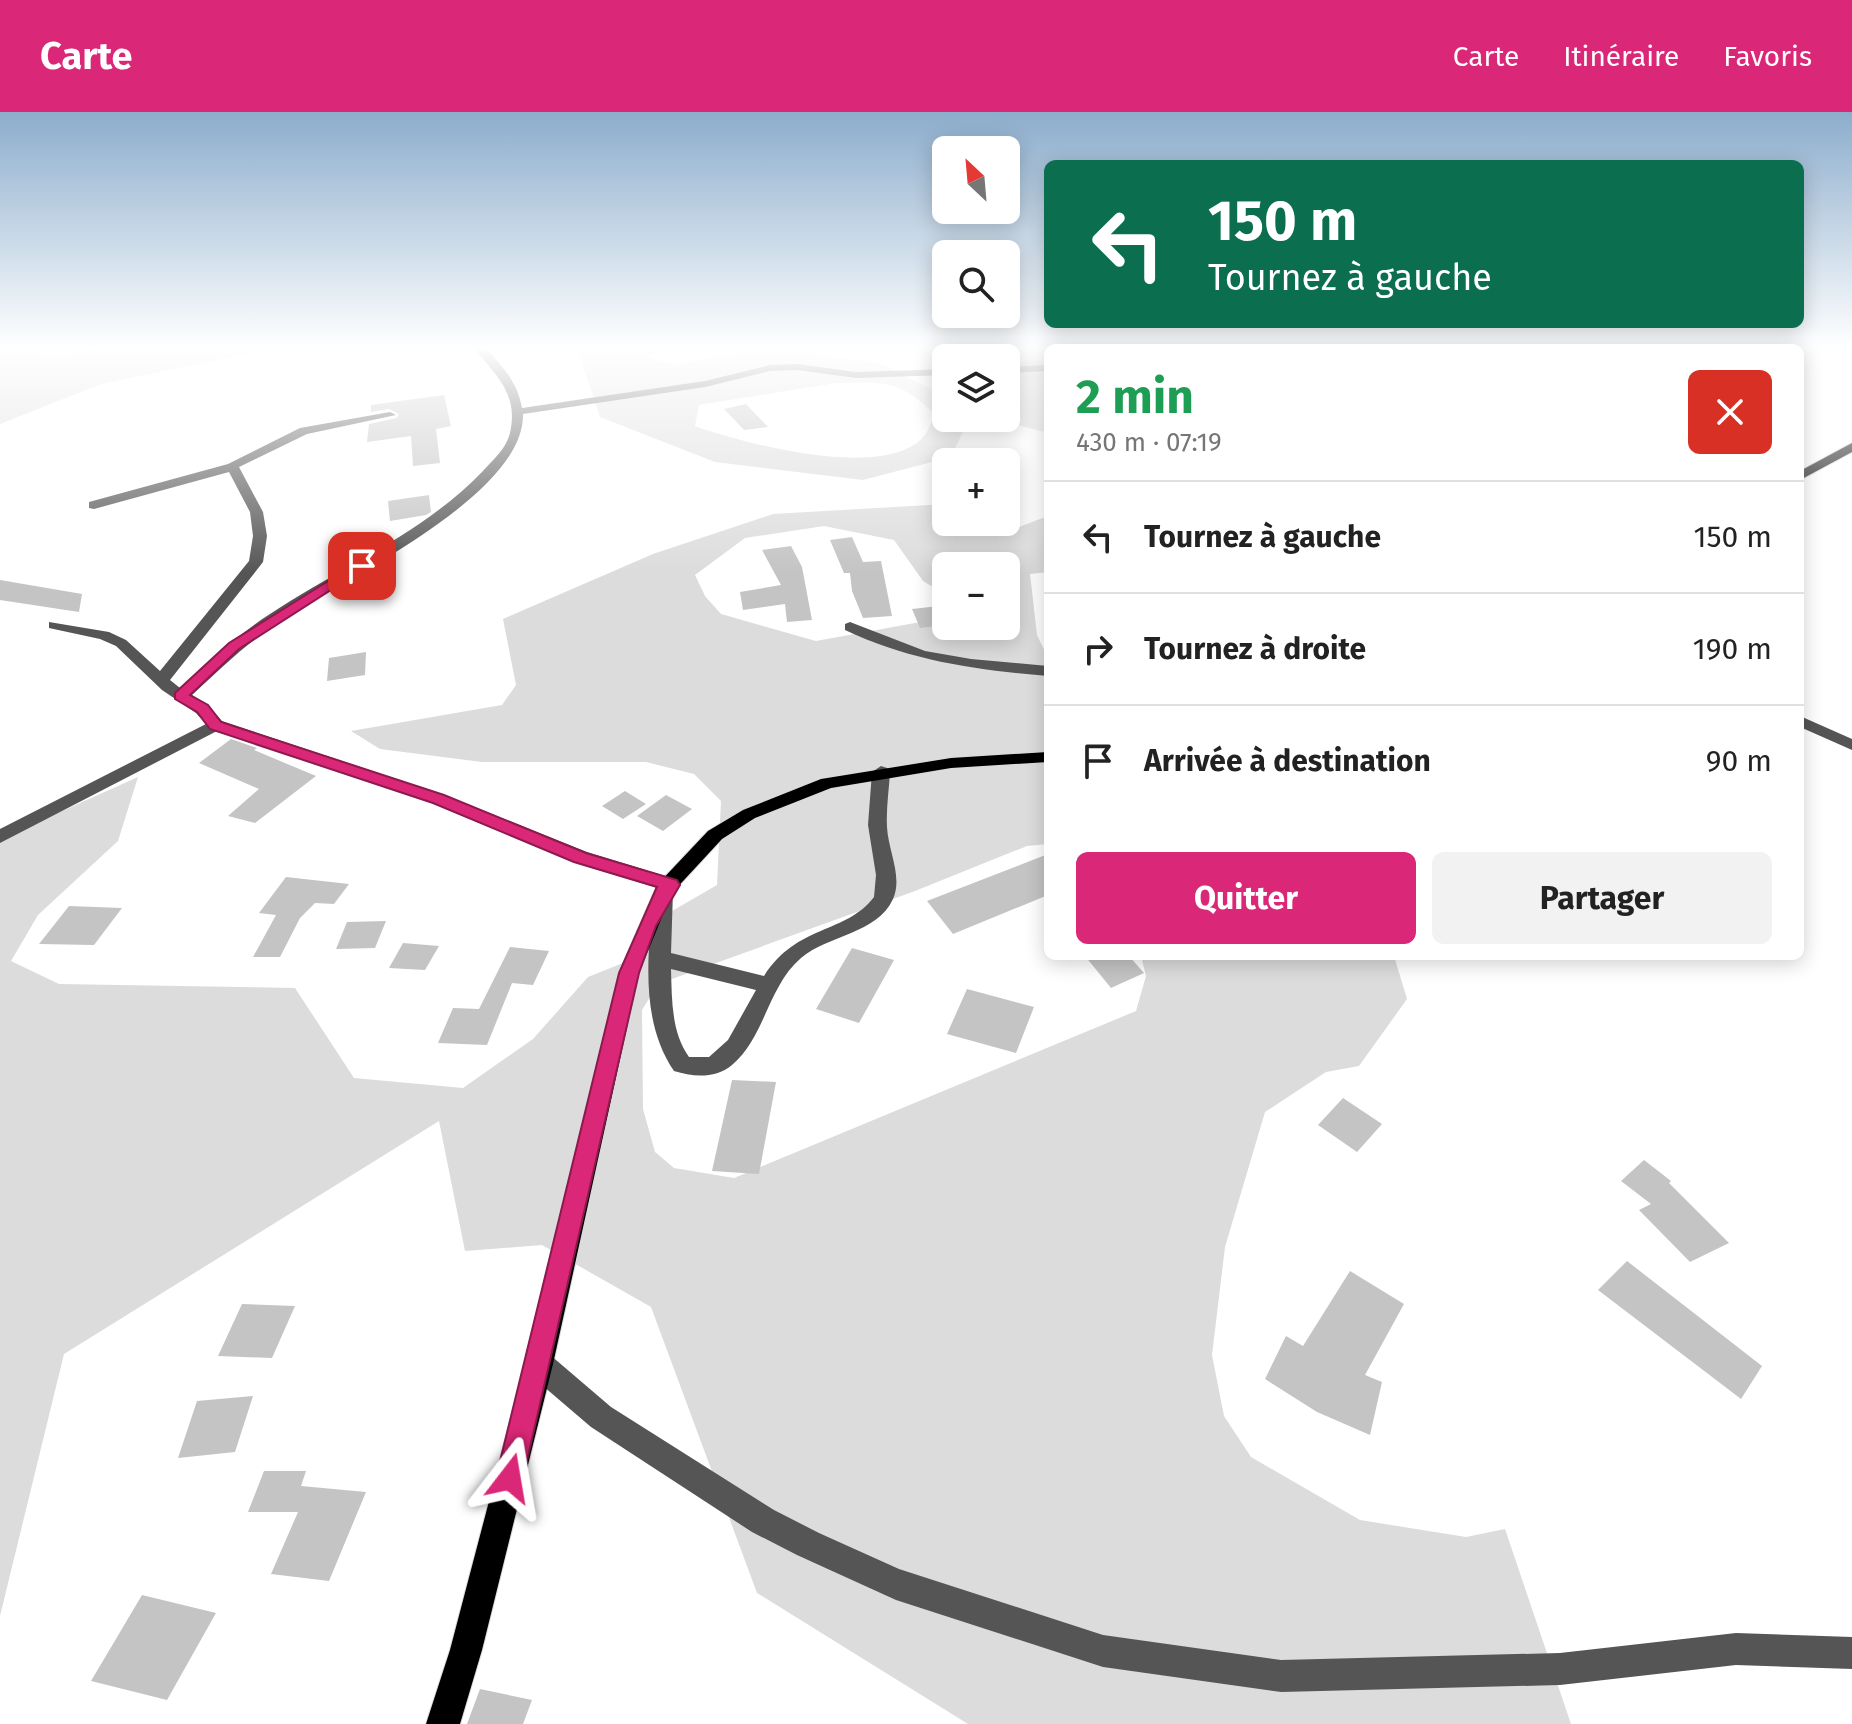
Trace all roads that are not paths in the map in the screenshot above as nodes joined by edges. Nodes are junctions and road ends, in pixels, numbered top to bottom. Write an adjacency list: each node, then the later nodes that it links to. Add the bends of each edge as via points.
1 (351, 422): 4 (street, via 304,431 252,452)
2 (515, 422): 11 (street, via 512,444 449,509 276,616 234,646)
3 (1852, 447): 5 (main road)
4 (232, 467): 6 (street); 10 (street, via 258,508 256,562)
5 (1804, 474)
6 (94, 505)
7 (54, 625): 10 (street, via 121,643)
8 (850, 627): 9 (street, via 917,656)
9 (1044, 671)
10 (161, 681): 11 (street)
11 (181, 696): 13 (street)
12 (1804, 723): 14 (street)
13 (216, 725): 17 (street); 18 (street, via 438,799)
14 (1852, 745)
15 (1044, 757): 16 (main road)
16 (881, 772): 18 (main road, via 827,783 749,814 715,835); 20 (street, via 883,900 788,956)
17 (0, 837)
18 (668, 888): 19 (street); 21 (main road, via 629,973)
19 (658, 958): 20 (street); 20 (street, via 672,1049 681,1065 693,1069 726,1057)
20 (767, 985)
21 (539, 1364): 22 (street, via 601,1417 808,1544 896,1584 1103,1651 1281,1676 1560,1669 1736,1649); 23 (main road)
22 (1852, 1653)
23 (443, 1724)

